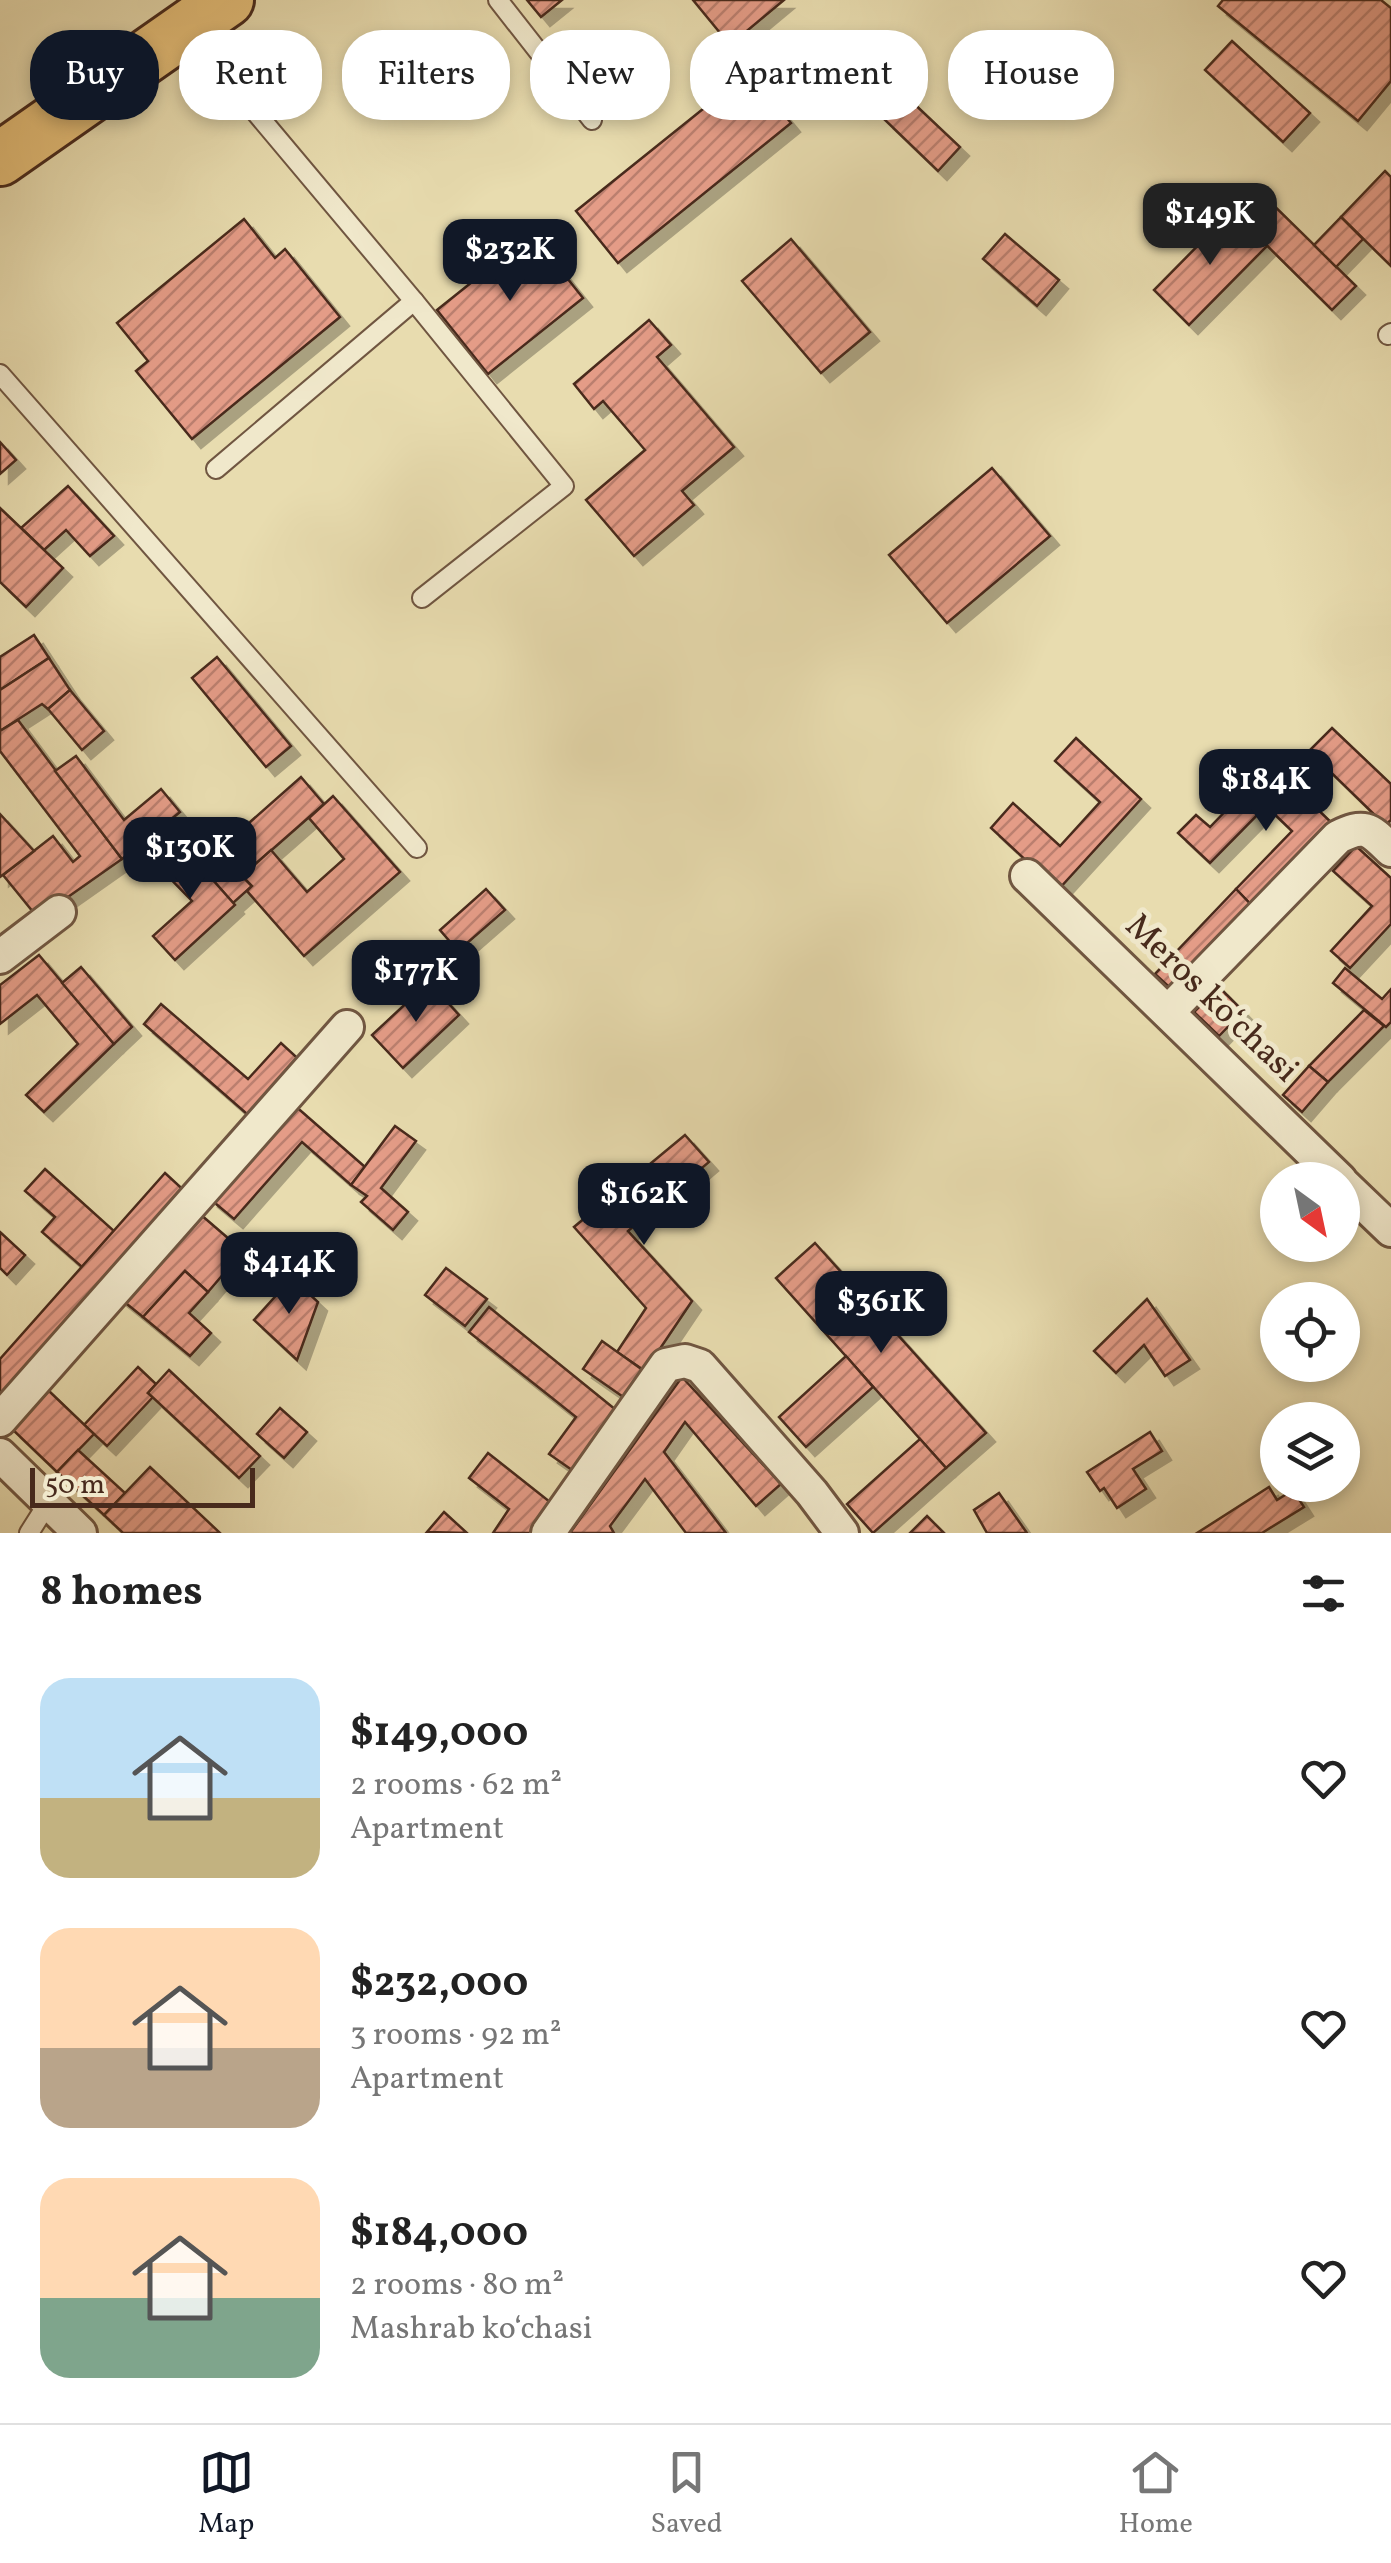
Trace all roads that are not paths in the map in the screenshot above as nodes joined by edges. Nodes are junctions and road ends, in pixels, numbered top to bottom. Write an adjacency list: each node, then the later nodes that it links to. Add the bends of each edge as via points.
1 (498, 0): 3 (lane)
2 (206, 15): 4 (main road); 5 (lane)
3 (530, 41)
4 (0, 158)
5 (414, 301): 7 (lane); 8 (lane, via 564,486)
6 (0, 374): 9 (lane)
7 (216, 469)
8 (422, 598)
9 (417, 848)
10 (1391, 850): 14 (street, via 1371,831 1355,828 1338,837)
11 (1027, 876): 14 (street, Meros koʻchasi)
12 (59, 912): 13 (street)
13 (0, 957)
14 (1168, 1012): 16 (street, Meros koʻchasi)
15 (346, 1027): 19 (street)
16 (1322, 1162)
17 (1360, 1200): 18 (street, Meros koʻchasi)
18 (1391, 1230)
19 (0, 1420)
20 (0, 1455): 21 (street)
21 (48, 1503): 22 (lane); 23 (street)
22 (29, 1533)
23 (80, 1533)
24 (548, 1533): 25 (street, via 666,1365 685,1361 700,1366)
25 (842, 1533)

